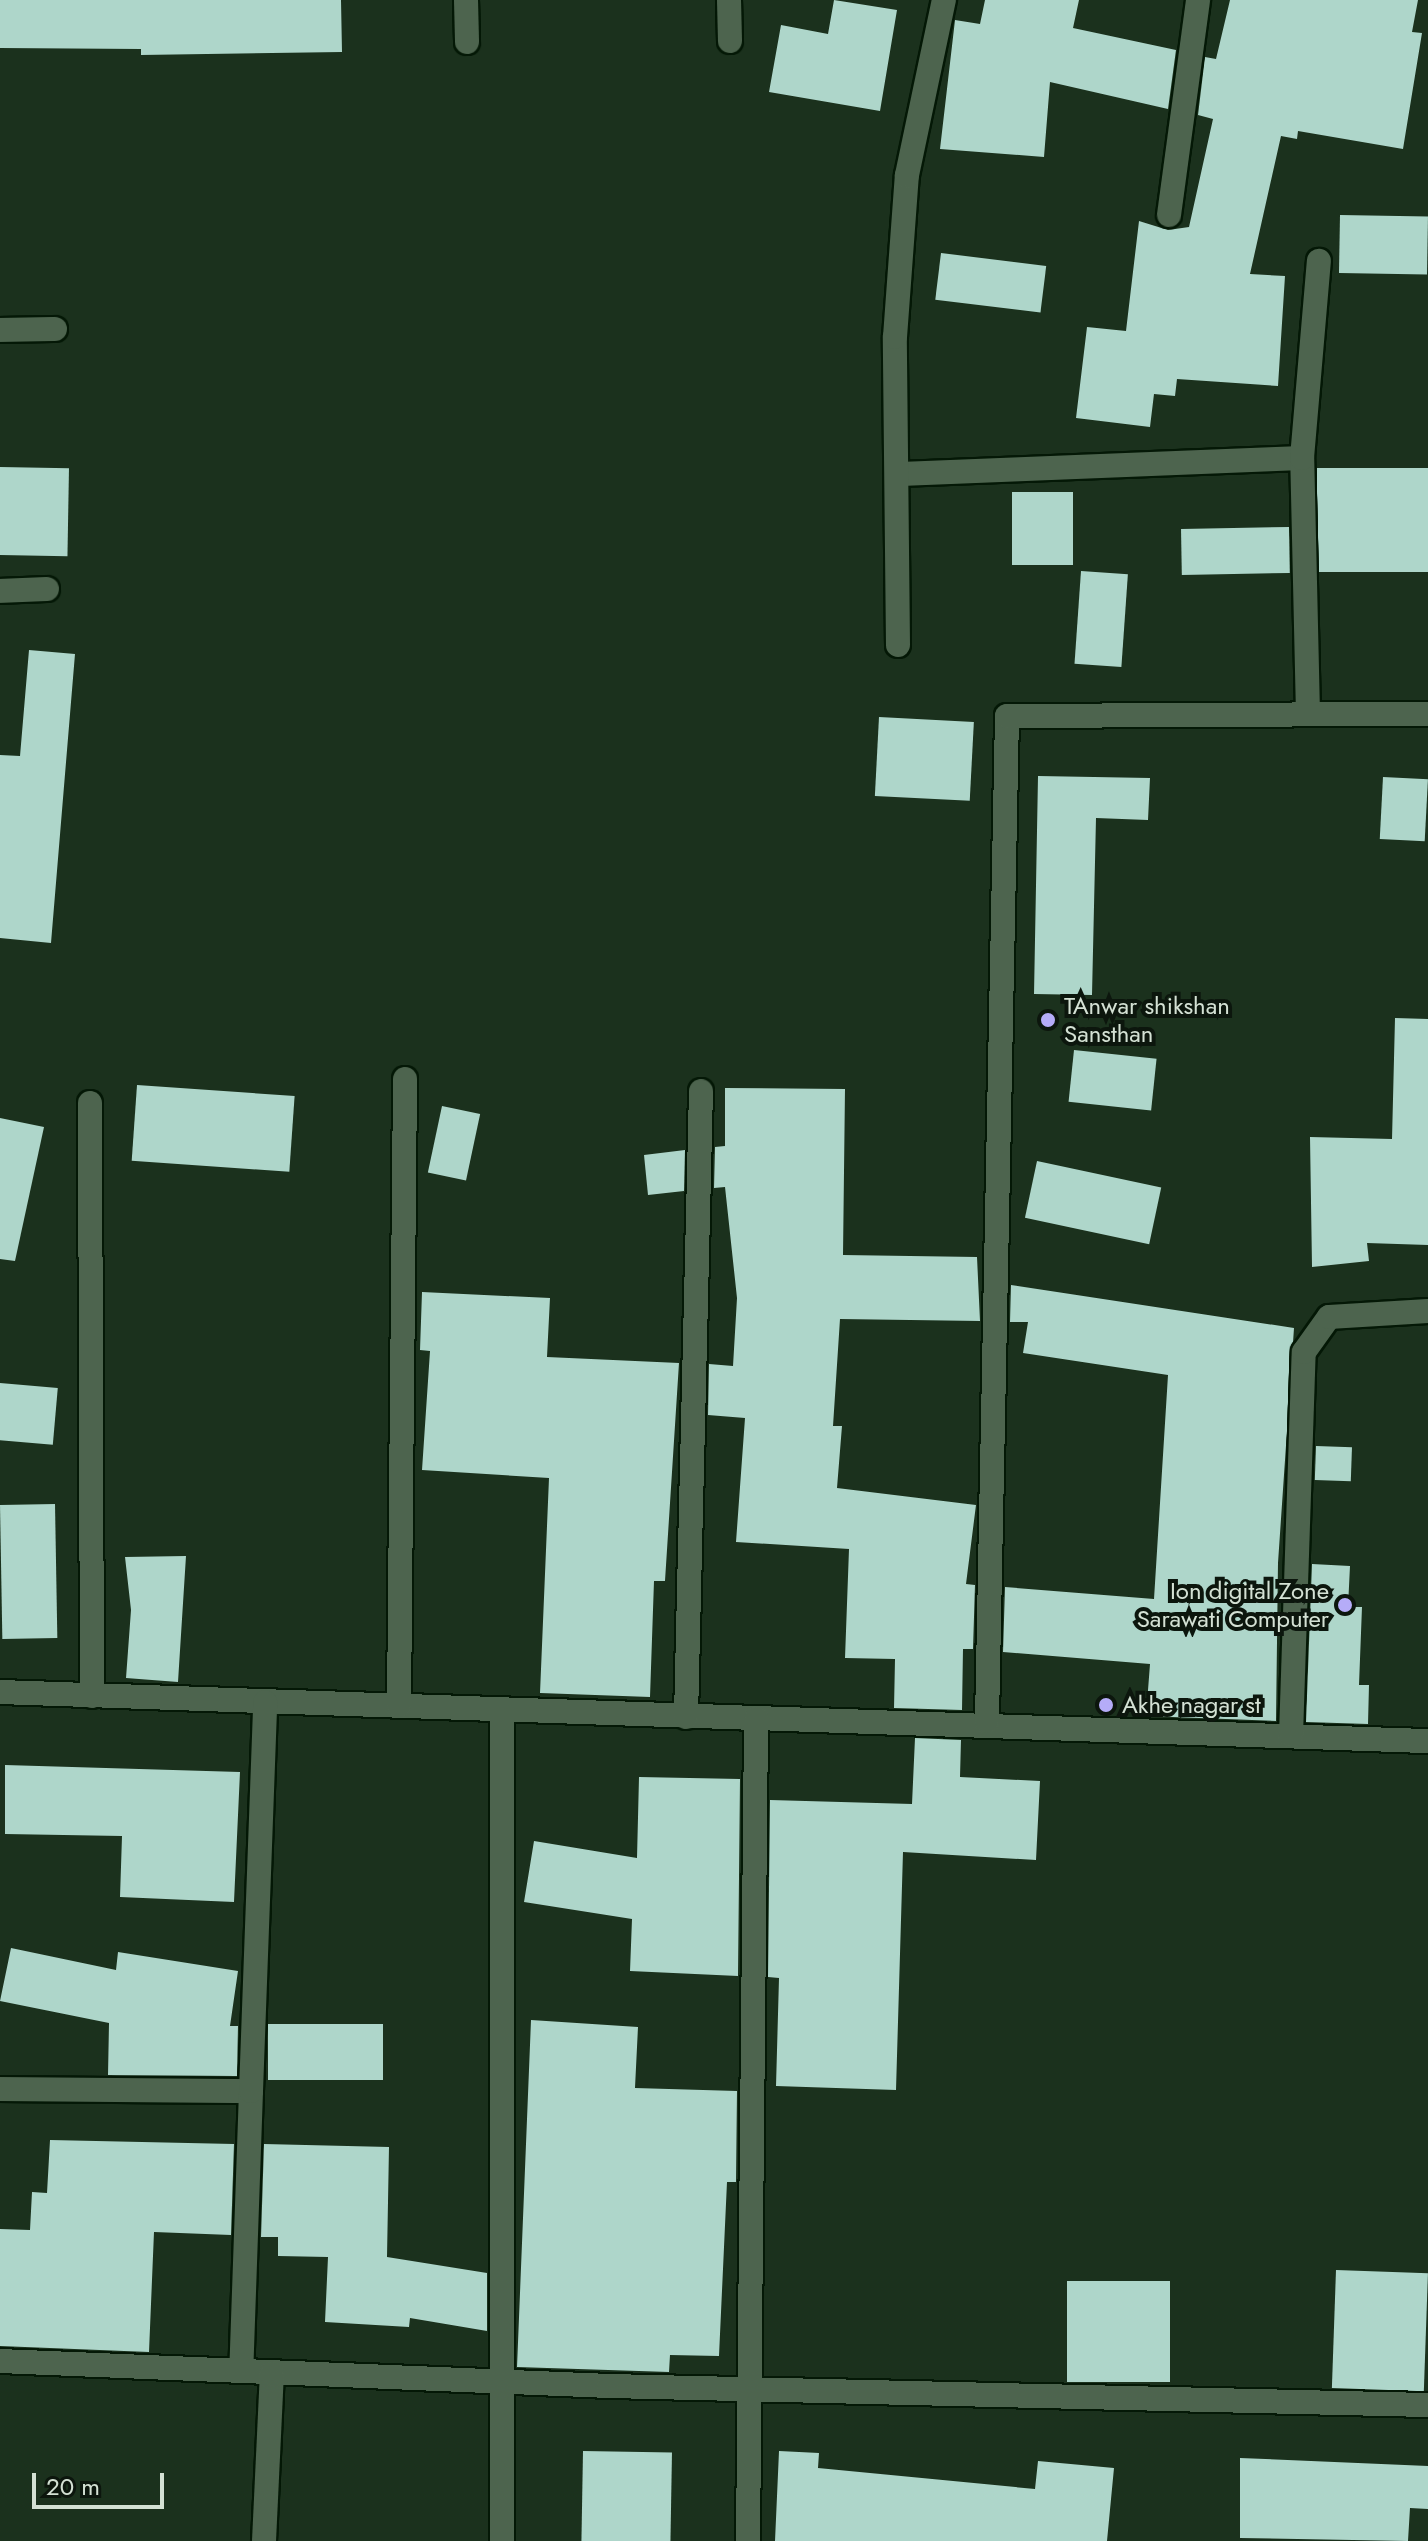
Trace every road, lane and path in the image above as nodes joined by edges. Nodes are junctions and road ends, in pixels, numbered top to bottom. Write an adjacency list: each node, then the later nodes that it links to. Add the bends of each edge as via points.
1 (466, 0): 6 (street)
2 (729, 0): 5 (street)
3 (944, 0): 12 (street, via 907,175 895,337)
4 (1198, 0): 7 (street)
5 (730, 41)
6 (467, 42)
7 (1169, 215)
8 (1319, 261): 11 (street)
9 (55, 329): 10 (street)
10 (0, 330)
11 (1302, 458): 12 (street); 16 (street)
12 (900, 474): 15 (street)
13 (47, 589): 14 (street)
14 (0, 591)
15 (898, 645)
16 (1308, 714): 17 (street); 29 (street, via 1007,716)
17 (1428, 714)
18 (405, 1079): 25 (street)
19 (701, 1091): 27 (street)
20 (90, 1103): 23 (street)
21 (1428, 1311): 30 (street, via 1329,1317 1304,1352)
22 (0, 1692): 23 (street)
23 (92, 1696): 24 (street)
24 (265, 1702): 25 (street); 33 (street)
25 (399, 1706): 26 (street)
26 (502, 1710): 27 (street); 37 (street)
27 (686, 1717): 28 (street)
28 (756, 1718): 29 (street); 38 (street)
29 (987, 1721): 30 (street)
30 (1291, 1735): 31 (street)
31 (1428, 1741)
32 (0, 2089): 33 (street)
33 (251, 2091): 35 (street)
34 (0, 2361): 35 (street)
35 (241, 2371): 36 (street)
36 (272, 2373): 37 (street); 40 (street)
37 (498, 2382): 38 (street); 41 (street)
38 (751, 2387): 39 (street); 42 (street)
39 (1428, 2405)
40 (264, 2541)
41 (502, 2541)
42 (748, 2541)

